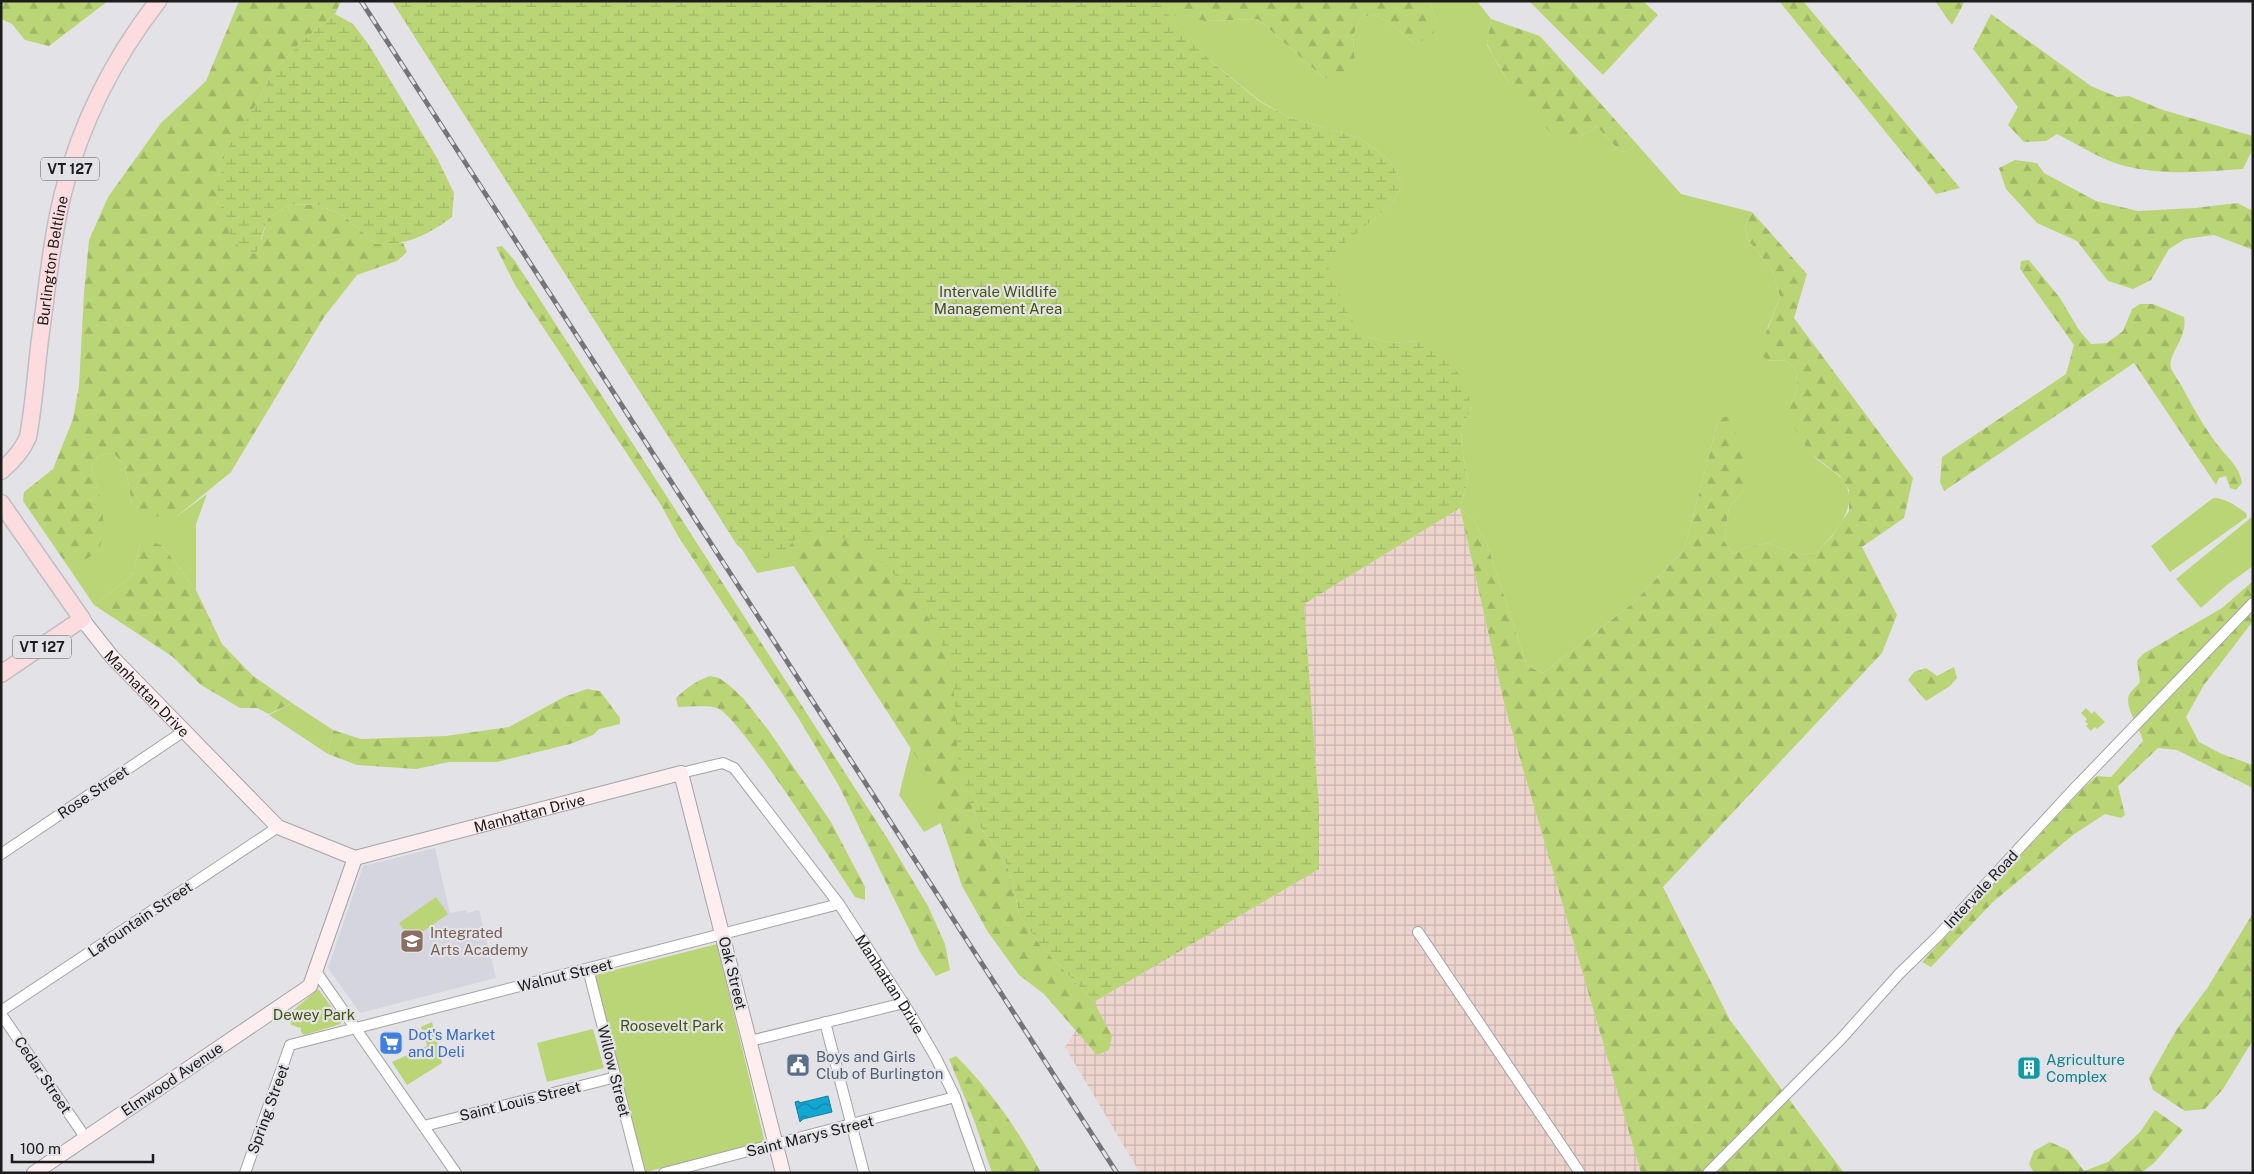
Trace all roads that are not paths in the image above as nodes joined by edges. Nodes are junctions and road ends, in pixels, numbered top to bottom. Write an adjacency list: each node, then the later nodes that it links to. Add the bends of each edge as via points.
1 (158, 1): 2 (main road, Burlington Beltline / VT 127, via 110,73 76,149 54,240 28,436 24,447)
2 (1, 471)
3 (1, 503): 5 (main road, Manhattan Drive / VT 127)
4 (2253, 602): 38 (street, Intervale Road, via 1853,1027)
5 (82, 620): 6 (main road, VT 127); 7 (street, Manhattan Drive, via 112,657)
6 (1, 674)
7 (184, 731): 9 (street, Manhattan Drive); 10 (street, Rose Street)
8 (681, 773): 11 (street, Manhattan Drive); 12 (street, Manhattan Drive, via 718,764 734,768); 14 (street, Oak Street)
9 (278, 827): 11 (street, Manhattan Drive); 18 (street, Lafountain Street)
10 (1, 854)
11 (355, 858): 16 (street)
12 (839, 904): 14 (street, Walnut Street); 17 (street, Manhattan Drive)
13 (1418, 932): 37 (street)
14 (723, 935): 15 (street, Walnut Street); 21 (street, Oak Street)
15 (588, 969): 20 (street, Walnut Street); 23 (street, Willow Street)
16 (315, 970): 20 (street); 27 (street, Elmwood Avenue, via 310,986)
17 (904, 1003): 19 (street); 24 (street, Manhattan Drive)
18 (1, 1012): 27 (street, Cedar Street)
19 (826, 1022): 21 (street); 25 (street)
20 (356, 1028): 22 (street, Walnut Street); 26 (street)
21 (750, 1041): 28 (street, Oak Street)
22 (290, 1045): 30 (street, Spring Street)
23 (616, 1077): 26 (street, Saint Louis Street); 32 (street, Willow Street)
24 (955, 1098): 25 (street, Saint Marys Street); 36 (street, Manhattan Drive)
25 (852, 1125): 28 (street, Saint Marys Street); 35 (street)
26 (424, 1126): 31 (street)
27 (85, 1137): 29 (street, Elmwood Avenue)
28 (776, 1144): 33 (street, Saint Marys Street); 34 (street, Oak Street)
29 (34, 1173)
30 (245, 1173)
31 (456, 1173)
32 (640, 1173)
33 (664, 1173)
34 (783, 1173)
35 (864, 1173)
36 (981, 1173)
37 (1580, 1173)
38 (1708, 1173)

